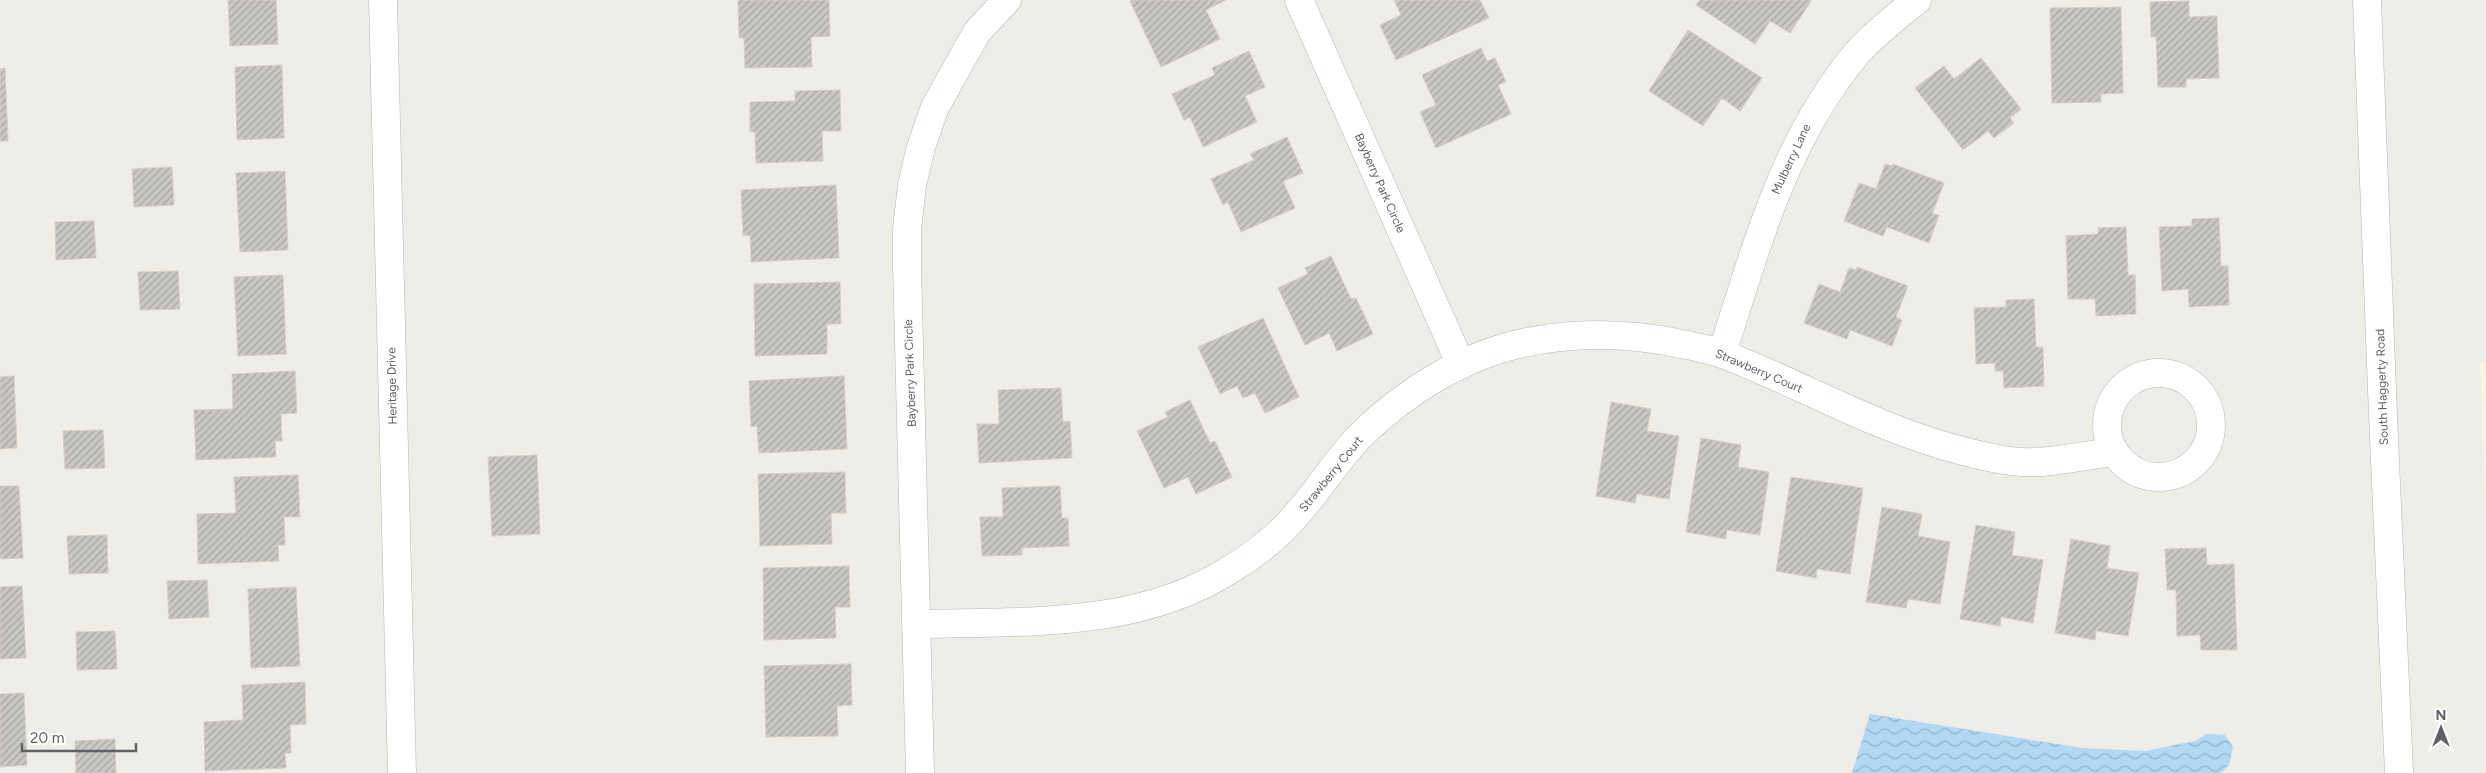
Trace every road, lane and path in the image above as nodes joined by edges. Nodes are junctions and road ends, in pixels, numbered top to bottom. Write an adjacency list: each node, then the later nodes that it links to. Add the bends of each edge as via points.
1 (383, 0): 10 (street, Heritage Drive)
2 (1007, 0): 9 (street, Bayberry Park Circle, via 977,32 935,107 912,185 907,265)
3 (1299, 0): 7 (street, Bayberry Park Circle)
4 (1917, 0): 6 (street, Mulberry Lane, via 1858,52 1807,123 1777,185)
5 (2367, 0): 12 (street, South Haggerty Road)
6 (1722, 353): 7 (street, Strawberry Court, via 1659,339 1576,335 1522,343); 8 (street, Strawberry Court, via 1901,433 1946,446 2024,463)
7 (1461, 365): 9 (street, Strawberry Court, via 1390,409 1358,439 1295,517 1231,570 1199,586 1156,603 1114,614 1068,619)
8 (2113, 452)
9 (917, 624): 11 (street, Bayberry Park Circle)
10 (402, 773)
11 (920, 773)
12 (2400, 773)

